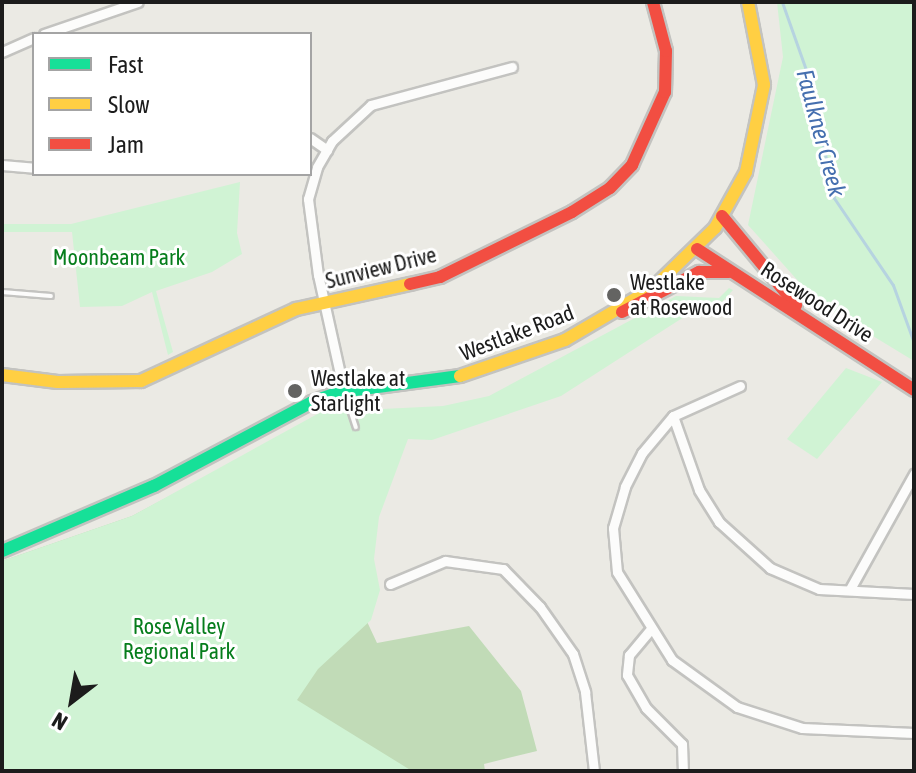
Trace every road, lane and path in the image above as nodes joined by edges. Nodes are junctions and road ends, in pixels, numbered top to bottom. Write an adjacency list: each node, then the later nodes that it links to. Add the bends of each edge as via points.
1 (138, 2): 4 (street)
2 (653, 2): 17 (street, Sunview Drive, via 664,37 665,92 632,165 610,188 440,277)
3 (748, 2): 12 (street, Westlake Road, via 764,85 760,121 746,172)
4 (50, 32)
5 (32, 39): 6 (street)
6 (2, 52)
7 (512, 67): 9 (street, via 371,105)
8 (312, 139): 9 (street)
9 (327, 150): 17 (street, via 308,199)
10 (2, 165): 11 (street)
11 (32, 168)
12 (722, 216): 13 (street, Westlake Road); 19 (street)
13 (697, 249): 14 (street, Rosewood Drive); 18 (street, Westlake Road, via 652,289)
14 (737, 274): 18 (street, via 699,272 644,305); 19 (street, Rosewood Drive)
15 (2, 292): 16 (lane)
16 (51, 296)
17 (324, 303): 20 (street, Sunview Drive, via 250,329 141,381 58,382); 23 (street)
18 (604, 317): 23 (street, Westlake Road, via 565,340 471,375)
19 (809, 319): 22 (street, Rosewood Drive)
20 (2, 375)
21 (740, 386): 24 (street)
22 (914, 390)
23 (344, 392): 25 (lane); 27 (street, Westlake Road, via 247,433 154,486)
24 (673, 416): 29 (street, via 699,490 735,541 793,581 819,589); 31 (street, via 638,460 613,528 617,572)
25 (356, 427)
26 (914, 474): 29 (street)
27 (2, 551)
28 (390, 584): 33 (street, via 445,561 503,569 540,607 573,654 585,692)
29 (850, 589): 30 (street)
30 (914, 594)
31 (650, 630): 32 (street, via 672,660 737,707 802,728); 34 (street, via 629,655 629,687 682,744)
32 (914, 733)
33 (594, 771)
34 (683, 771)

